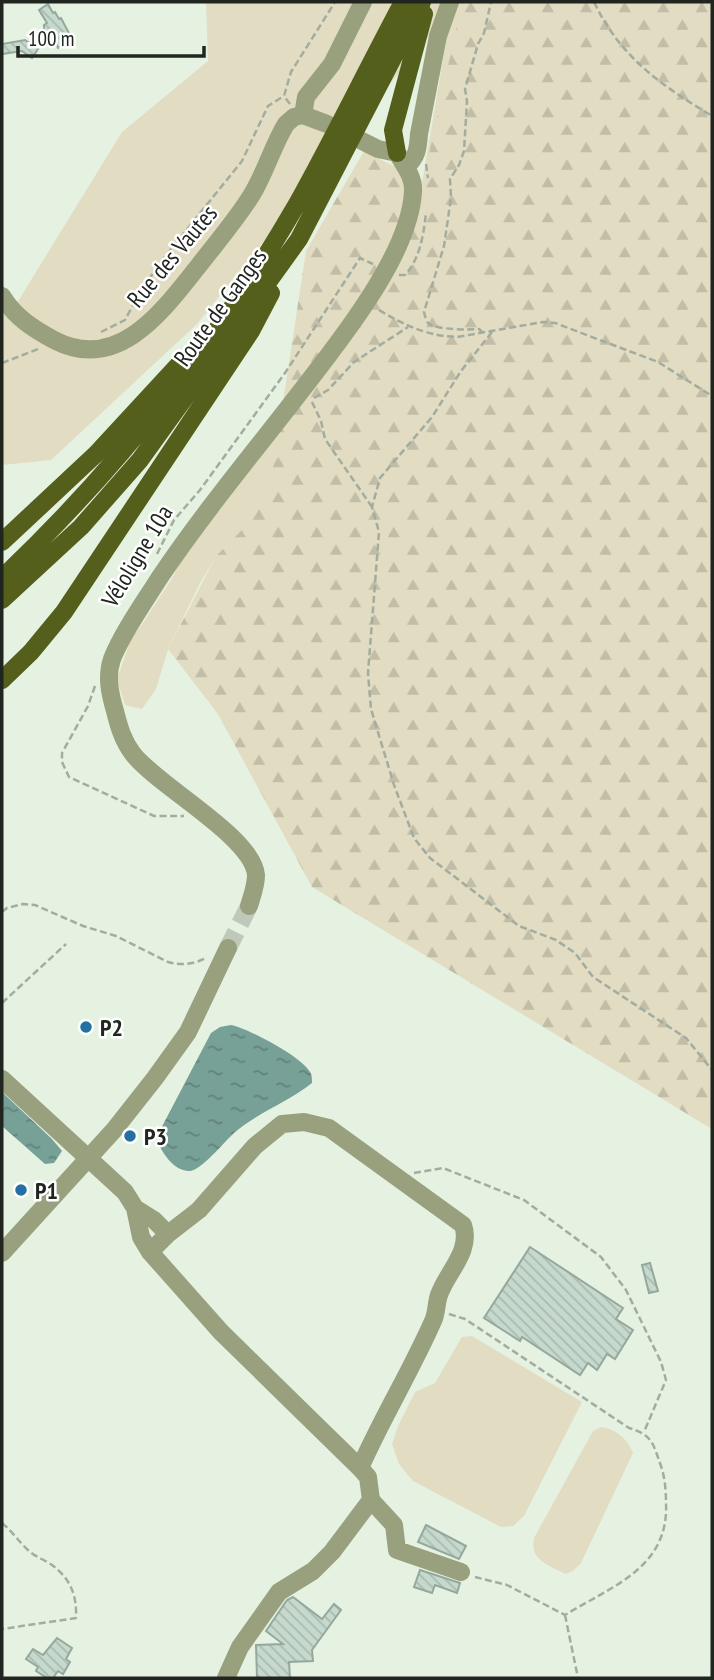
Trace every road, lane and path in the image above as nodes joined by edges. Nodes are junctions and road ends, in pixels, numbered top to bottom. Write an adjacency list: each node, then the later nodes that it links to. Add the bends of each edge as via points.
1 (335, 2): 8 (path, via 291,72)
2 (363, 2): 9 (street, Rue des Vautes)
3 (403, 2): 21 (main road, Route de Ganges, via 296,204)
4 (423, 2): 14 (main road, via 424,17 393,130); 17 (main road, Route de Ganges)
5 (450, 2): 13 (street, via 438,36)
6 (491, 2): 24 (path, via 465,89 464,151 450,179 444,246 424,313 430,325)
7 (594, 2): 10 (path, via 637,62 672,92)
8 (284, 96): 9 (path); 26 (path, via 268,106 242,161 163,259 125,320 101,331)
9 (299, 116): 11 (street); 26 (street, Rue des Vautes, via 285,124 240,213 163,310 137,333)
10 (712, 116)
11 (327, 124)
12 (362, 141): 14 (street)
13 (418, 149): 14 (street, via 414,160); 15 (path, via 425,158)
14 (402, 160): 18 (street, via 413,191 407,221)
15 (428, 185)
16 (426, 208): 18 (path, Véloligne 10a, via 422,240 411,268 405,275)
17 (299, 239): 33 (main road, Route de Ganges, via 140,460 81,527); 34 (main road, via 251,331 64,612)
18 (386, 269): 20 (street); 31 (path, Véloligne 10a, via 360,258 285,373 174,520)
19 (2, 296): 25 (street, Rue des Vautes, via 33,329)
20 (367, 304): 22 (path); 37 (street, via 176,554 112,660 109,687 122,737 158,779 235,839 248,856 256,873)
21 (223, 320): 30 (main road, via 96,454); 32 (main road, Route de Ganges, via 139,431)
22 (408, 327): 24 (path, via 445,337); 29 (path, via 354,362 320,396 310,398 325,439)
23 (492, 332): 24 (path); 28 (path, via 555,323 658,362); 29 (path, via 432,417 380,478)
24 (483, 333)
25 (57, 341): 26 (street, Rue des Vautes, via 85,350); 27 (path)
26 (102, 347)
27 (2, 363)
28 (712, 396)
29 (372, 507): 43 (path, via 379,533 368,673 371,709 414,838 430,858 519,926 556,940 575,953 593,977 686,1038)
30 (2, 542)
31 (155, 557)
32 (2, 578)
33 (2, 600)
34 (2, 680)
35 (95, 684): 36 (path, via 62,753 69,777 155,816)
36 (187, 816)
37 (249, 906)
38 (2, 912): 41 (path, via 35,905 175,965)
39 (66, 944): 42 (path)
40 (228, 948): 45 (street, via 188,1032)
41 (211, 956)
42 (2, 1003)
43 (712, 1069)
44 (2, 1079): 45 (street)
45 (88, 1157): 47 (street); 50 (street)
46 (397, 1176): 48 (street, via 329,1128 304,1122 282,1124 255,1146 199,1210); 51 (street, via 463,1226 467,1236); 52 (path, via 443,1168 524,1200 601,1257 626,1290 666,1380)
47 (135, 1208): 48 (street); 49 (street, via 141,1237)
48 (168, 1234): 49 (street)
49 (150, 1252): 53 (street, via 221,1332)
50 (2, 1253)
51 (436, 1309): 52 (path, via 465,1319 629,1428); 53 (street)
52 (644, 1432): 57 (path, via 652,1442 666,1492 667,1519 660,1541 641,1569)
53 (360, 1468): 54 (street, via 368,1476)
54 (371, 1500): 56 (street, via 394,1525 397,1550); 59 (street, via 332,1552 313,1571 279,1592 240,1647)
55 (2, 1523): 58 (path, via 66,1580 73,1588 77,1608 76,1618)
56 (461, 1572): 57 (path, via 507,1585)
57 (565, 1615): 60 (path)
58 (2, 1629)
59 (226, 1678)
60 (578, 1678)

